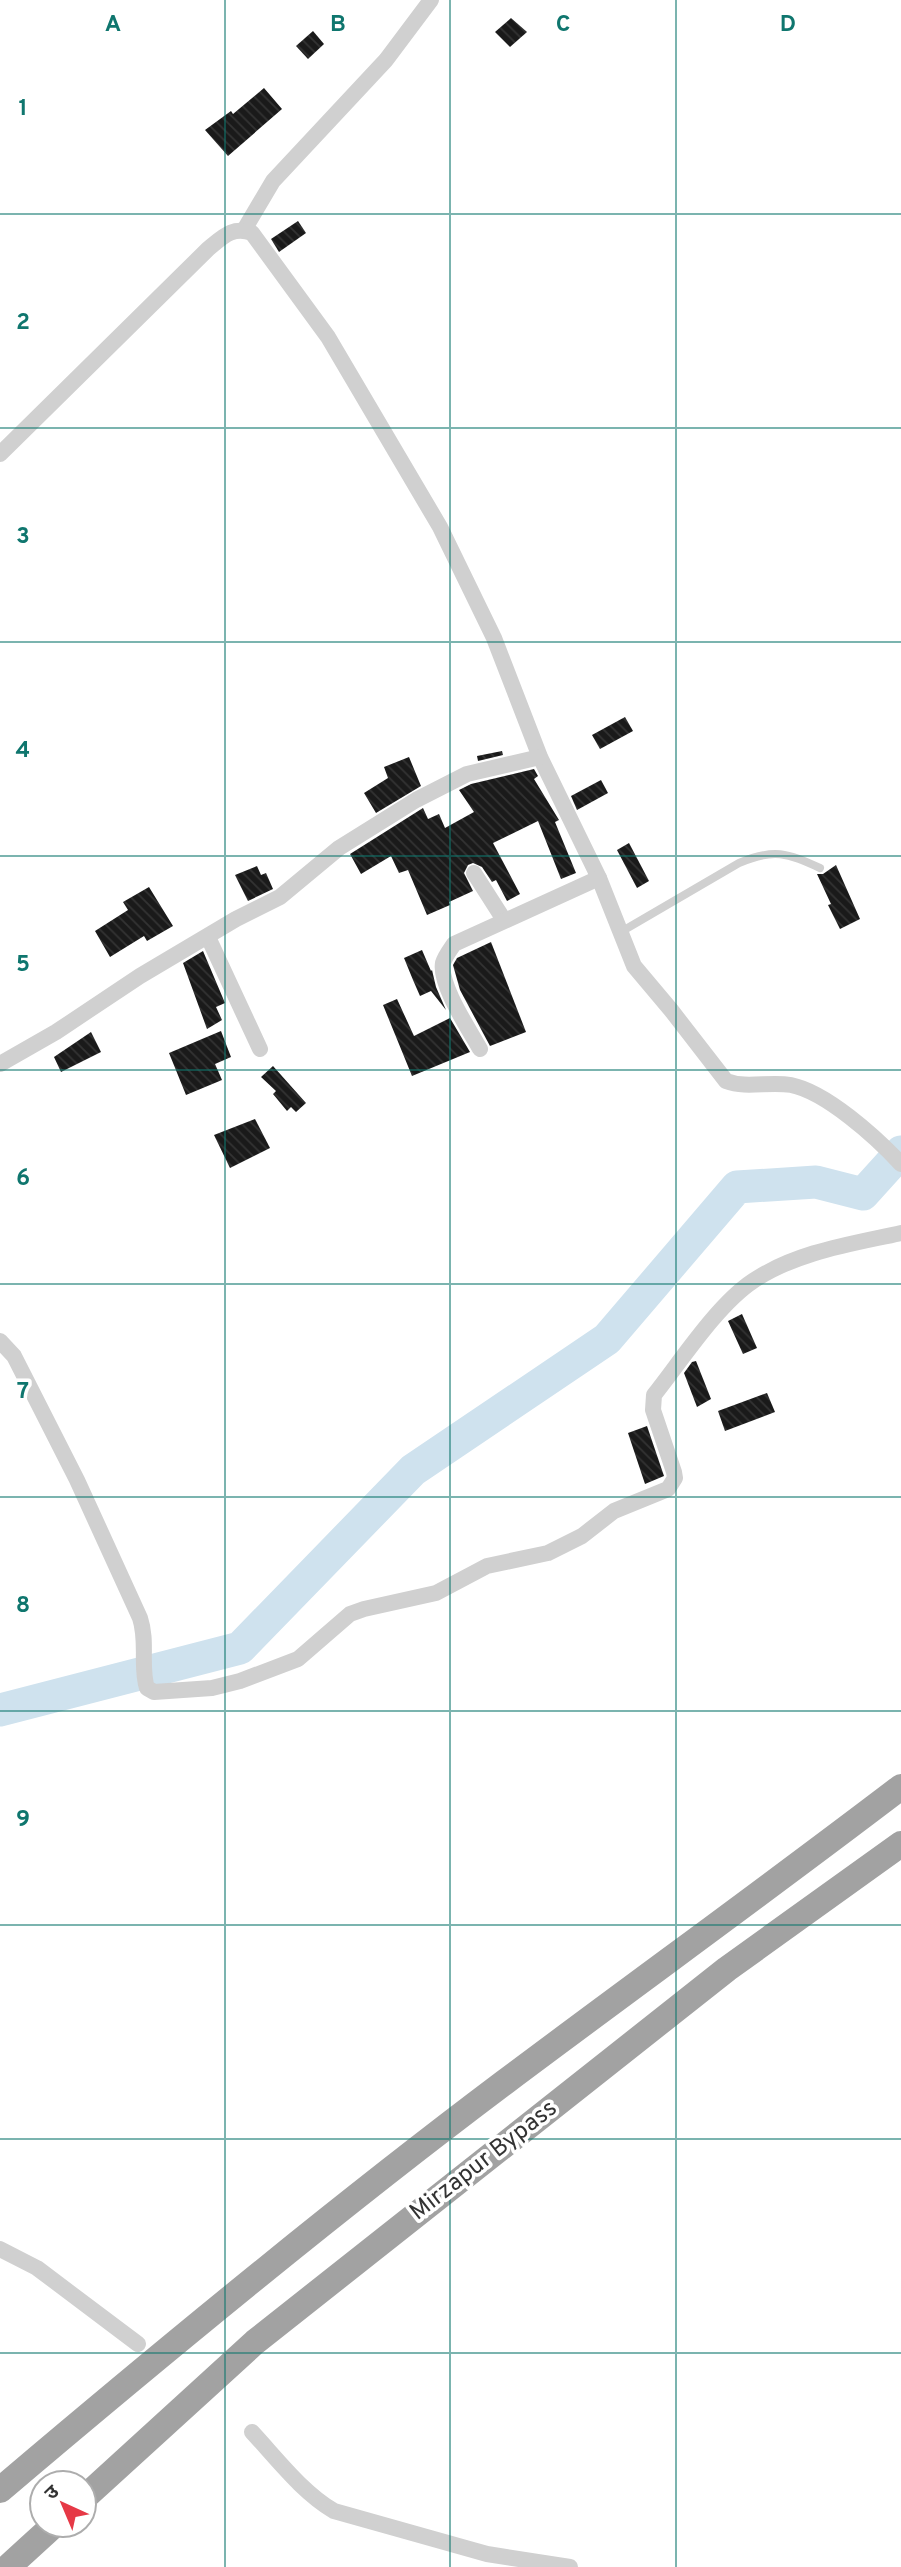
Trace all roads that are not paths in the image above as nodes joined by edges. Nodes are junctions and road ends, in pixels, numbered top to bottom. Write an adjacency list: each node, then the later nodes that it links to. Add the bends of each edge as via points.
1 (431, 0): 2 (street, via 386,60 273,181)
2 (244, 230): 3 (street, via 226,234 208,249); 4 (street, via 259,241 328,337 440,527 494,638)
3 (0, 454)
4 (540, 757): 7 (street); 10 (street, via 467,774 416,800 339,848 280,897)
5 (821, 868): 9 (lane, via 792,855 756,856)
6 (474, 873): 8 (street)
7 (599, 878): 8 (street); 9 (street)
8 (504, 920): 12 (street, via 454,944 443,964 443,977)
9 (620, 933): 14 (street, via 634,966 726,1081 809,1090)
10 (208, 937): 11 (street); 13 (street)
11 (260, 1049)
12 (480, 1049)
13 (0, 1064)
14 (901, 1164)
15 (901, 1233): 16 (street, via 792,1260 751,1282 710,1323 654,1395 653,1410 674,1472 673,1484 667,1489 614,1511 582,1536 548,1553 487,1566 436,1593 350,1614 310,1651 283,1665 240,1681 198,1689 154,1692 147,1688 140,1618 77,1480 14,1356)
16 (0, 1341)
17 (901, 1787): 23 (highway, via 504,2083 253,2279)
18 (901, 1844): 22 (highway, Mirzapur Bypass, via 727,1969 255,2342)
19 (0, 2249): 20 (street, via 44,2273)
20 (138, 2344)
21 (252, 2432): 26 (street, via 301,2485 334,2511 487,2554)
22 (98, 2485)
23 (0, 2490)
24 (39, 2539): 25 (highway)
25 (8, 2567)
26 (570, 2567)

